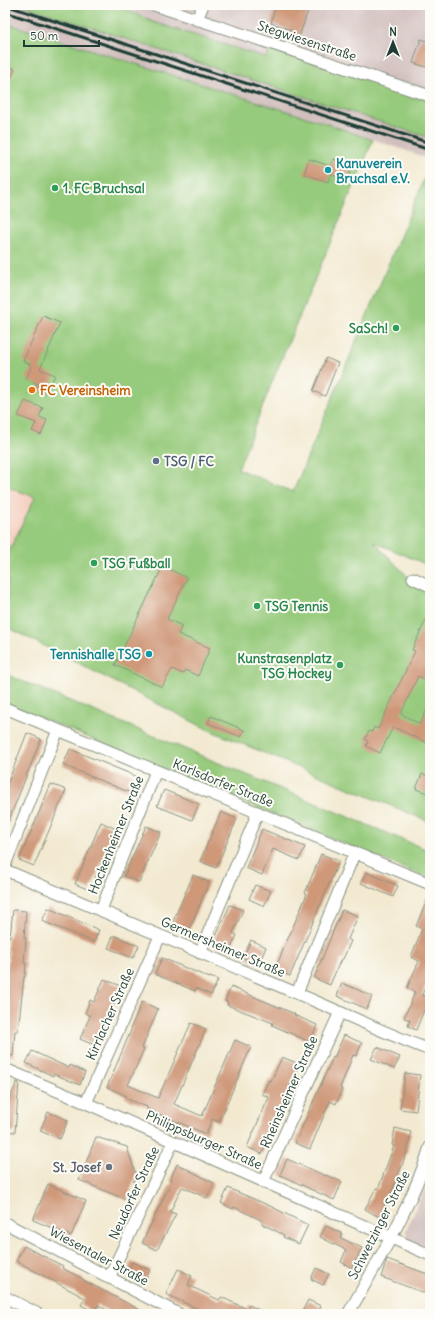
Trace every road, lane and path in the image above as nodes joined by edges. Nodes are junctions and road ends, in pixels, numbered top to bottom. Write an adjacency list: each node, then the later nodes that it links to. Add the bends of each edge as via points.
1 (154, 5): 3 (street, Stegwiesenstraße)
2 (203, 5): 3 (street)
3 (198, 20): 4 (street, Stegwiesenstraße)
4 (430, 96)
5 (413, 578): 6 (street)
6 (430, 586)
7 (5, 708): 8 (street, Karlsdorfer Straße)
8 (58, 730): 9 (street, Karlsdorfer Straße); 12 (street)
9 (156, 771): 10 (street, Karlsdorfer Straße); 15 (street, Hockenheimer Straße)
10 (258, 812): 11 (street, Karlsdorfer Straße); 17 (street)
11 (355, 852): 14 (street, Karlsdorfer Straße); 18 (street)
12 (5, 865)
13 (5, 870): 15 (street, Germersheimer Straße)
14 (430, 884)
15 (101, 910): 16 (street, Germersheimer Straße)
16 (160, 936): 17 (street, Germersheimer Straße); 22 (street, Kirrlacher Straße)
17 (200, 953): 18 (street, Germersheimer Straße)
18 (297, 993): 19 (street, Germersheimer Straße)
19 (340, 1012): 20 (street, Germersheimer Straße); 25 (street, Rheinsheimer Straße)
20 (430, 1050)
21 (5, 1068): 22 (street, Philippsburger Straße)
22 (86, 1103): 23 (street, Philippsburger Straße)
23 (173, 1142): 25 (street, Philippsburger Straße); 29 (street, Neudorfer Straße)
24 (430, 1147): 27 (street, Schwetzinger Straße, via 423,1171)
25 (263, 1182): 27 (street, Philippsburger Straße)
26 (5, 1223): 29 (street, Wiesentaler Straße)
27 (390, 1238): 28 (street, Philippsburger Straße); 33 (street, Schwetzinger Straße)
28 (430, 1255)
29 (109, 1278): 32 (street, Wiesentaler Straße)
30 (5, 1296): 31 (street)
31 (38, 1314)
32 (179, 1314)
33 (348, 1314)

